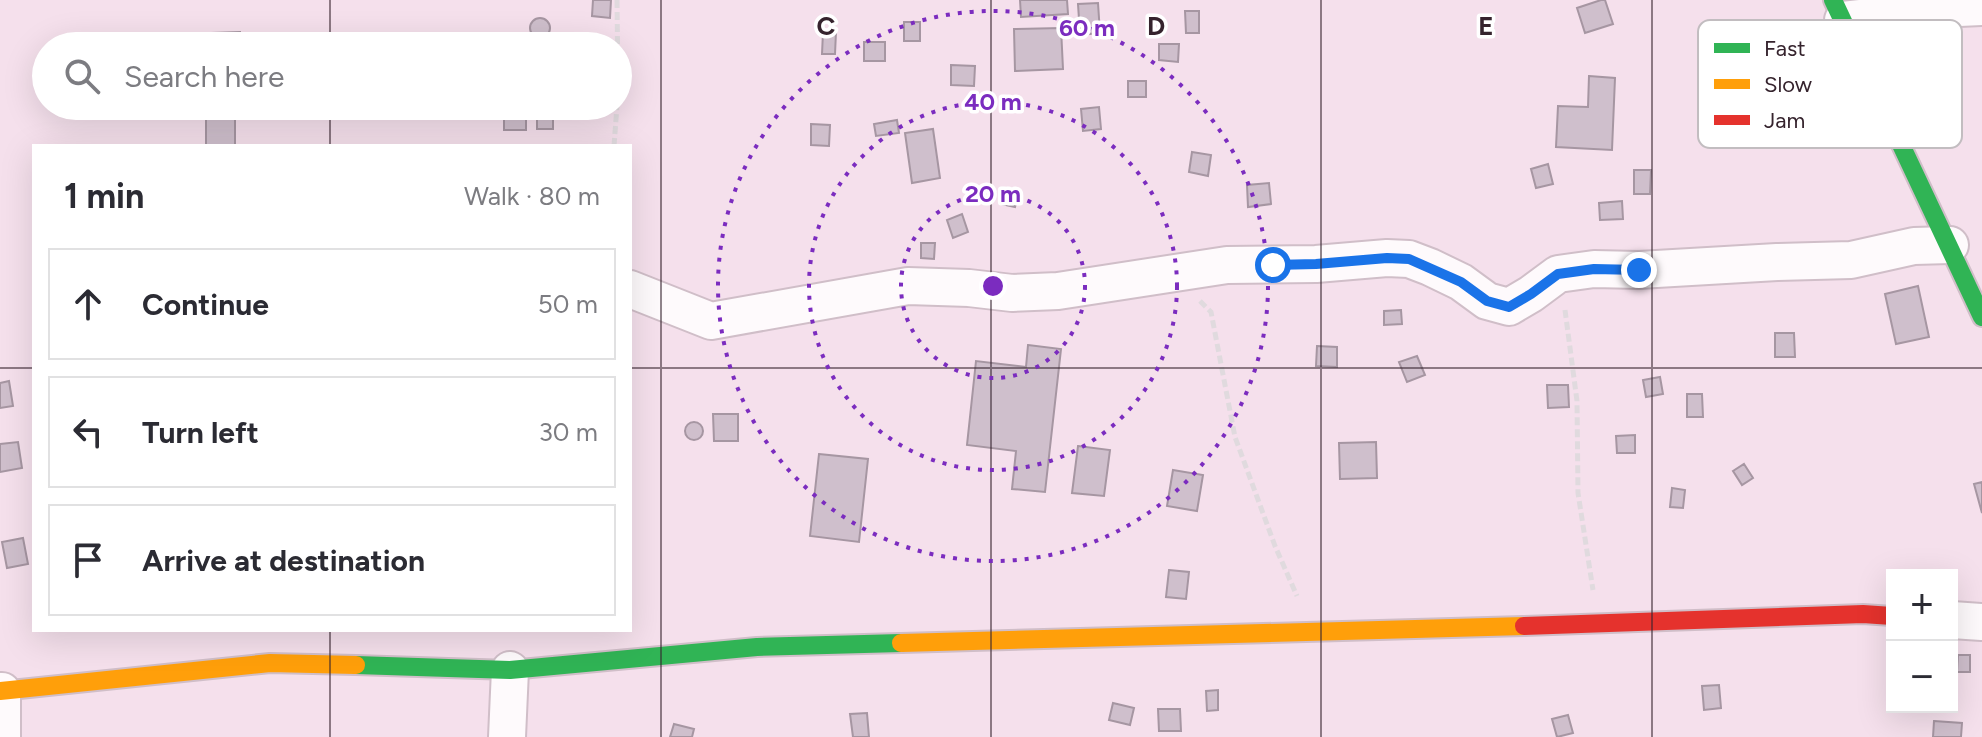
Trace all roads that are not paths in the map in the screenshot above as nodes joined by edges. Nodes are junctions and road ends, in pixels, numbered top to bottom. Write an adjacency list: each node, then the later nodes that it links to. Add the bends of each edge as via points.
1 (1982, 7): 2 (street)
2 (1838, 10)
3 (1904, 148): 4 (street)
4 (1950, 245): 5 (street, via 1914,246 1851,260 1558,274 1509,307 1487,301 1461,282 1409,259 1387,258 1227,265 1058,291 908,286 711,321); 6 (street)
5 (632, 290)
6 (1982, 317)
7 (1886, 616): 10 (street, via 757,647)
8 (1958, 620): 9 (street)
9 (1982, 622)
10 (510, 670): 11 (street, via 270,663); 13 (street)
11 (1, 691): 12 (street)
12 (2, 737)
13 (507, 737)

